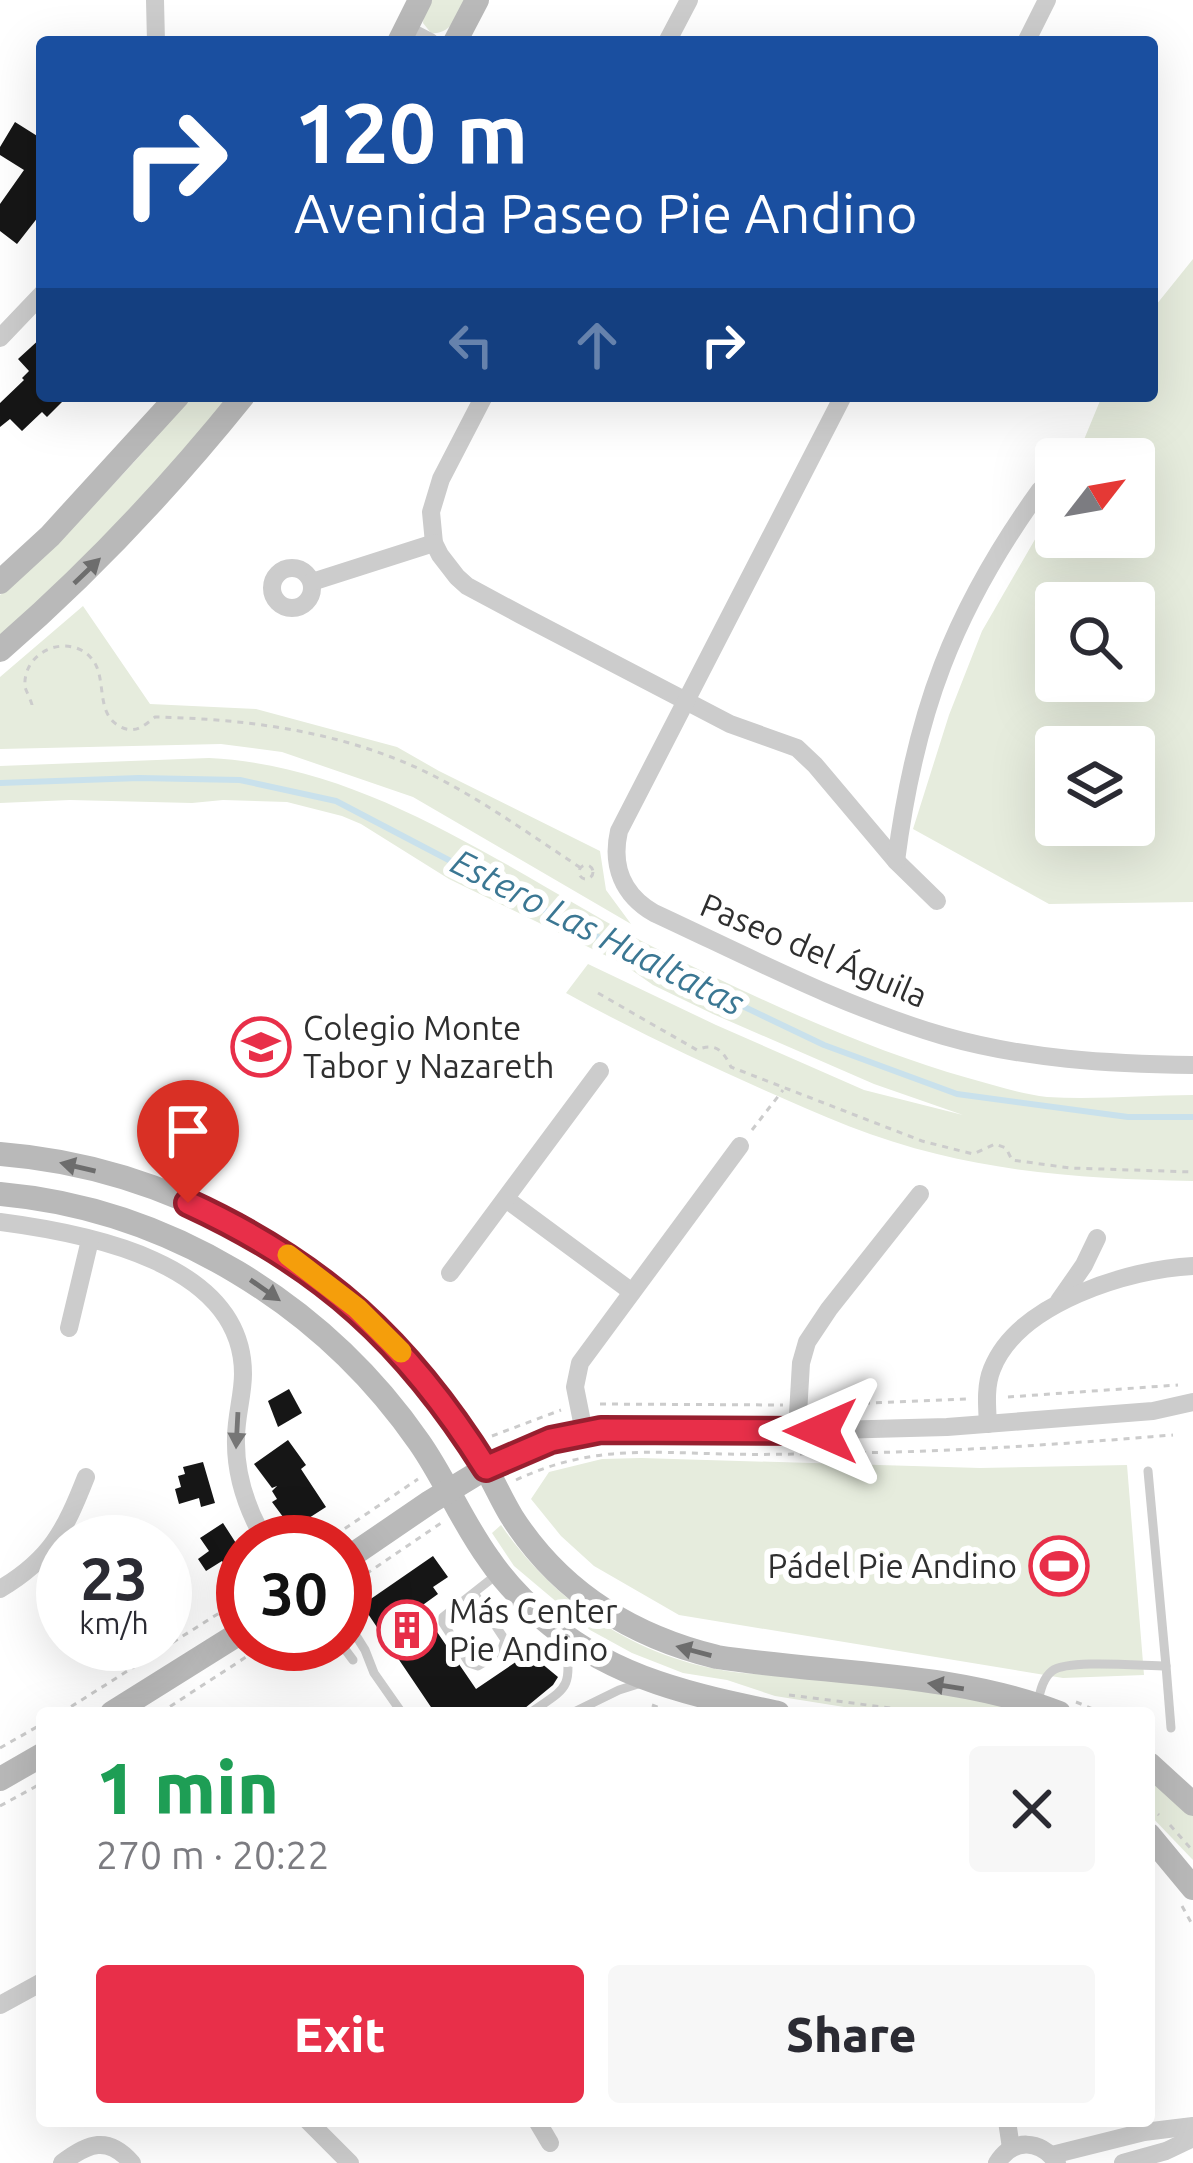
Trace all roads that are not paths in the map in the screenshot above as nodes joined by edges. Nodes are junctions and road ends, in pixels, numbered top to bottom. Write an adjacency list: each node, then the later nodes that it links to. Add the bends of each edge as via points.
1 (155, 0): 6 (street)
2 (420, 0): 7 (street)
3 (477, 0): 8 (street)
4 (689, 0): 9 (street)
5 (1048, 0): 10 (street)
6 (156, 36)
7 (402, 36)
8 (458, 36)
9 (671, 36)
10 (1029, 36)
11 (36, 300): 12 (street)
12 (0, 338)
13 (173, 402): 19 (street)
14 (239, 402): 21 (street, one-way to 14, via 122,536)
15 (481, 402): 18 (street, via 436,490)
16 (840, 402): 22 (street, Paseo del Águila)
17 (1035, 498): 23 (street, via 980,582 936,677)
18 (434, 543): 20 (street); 22 (street, via 467,586)
19 (0, 582)
20 (312, 582)
21 (0, 650)
22 (686, 701): 23 (street, via 807,755); 25 (street, Paseo del Águila, via 619,832 617,867 637,903 838,996 949,1037 1043,1055)
23 (896, 861): 24 (street)
24 (937, 901)
25 (1193, 1065)
26 (600, 1071): 31 (street)
27 (740, 1146): 37 (street)
28 (0, 1154): 44 (street, one-way to 28, via 384,1334 281,1251 160,1191)
29 (0, 1194): 47 (street, one-way to 47, via 109,1215 238,1272 353,1362)
30 (920, 1194): 42 (street, via 812,1333 801,1363)
31 (506, 1199): 35 (street); 37 (street)
32 (0, 1222): 33 (street)
33 (90, 1240): 39 (street); 48 (street, one-way to 48, via 175,1271 224,1313 242,1364 236,1438)
34 (1193, 1267): 36 (street)
35 (450, 1273)
36 (1122, 1279): 38 (street); 38 (street, via 1095,1243)
37 (632, 1292): 43 (street, via 575,1377)
38 (1060, 1301): 41 (street, via 999,1355)
39 (69, 1328)
40 (1193, 1402): 41 (street)
41 (988, 1424): 42 (street)
42 (797, 1431): 43 (street)
43 (584, 1432): 44 (street)
44 (486, 1468): 47 (street); 59 (street, one-way to 44, via 716,1657 659,1640 606,1613 554,1570)
45 (1148, 1471): 56 (lane)
46 (86, 1477): 51 (street, via 53,1546)
47 (449, 1490): 49 (street); 50 (street)
48 (252, 1515)
49 (372, 1549)
50 (499, 1572): 52 (lane); 53 (street)
51 (0, 1589)
52 (474, 1593): 52 (lane, via 445,1612 443,1623 478,1666 505,1640)
53 (565, 1636): 57 (street); 58 (lane)
54 (216, 1648): 60 (street)
55 (372, 1666): 61 (lane)
56 (1166, 1666): 59 (lane, via 1057,1667 1048,1674); 66 (lane)
57 (649, 1682): 64 (lane); 65 (street)
58 (565, 1688): 62 (lane); 63 (lane)
59 (1046, 1702)
60 (122, 1707)
61 (398, 1707)
62 (538, 1707)
63 (575, 1707)
64 (583, 1707)
65 (749, 1707)
66 (1171, 1729)
67 (36, 1758): 69 (street)
68 (1155, 1769): 70 (street)
69 (0, 1779)
70 (1193, 1804)
71 (1155, 1842): 72 (street)
72 (1193, 1888)
73 (36, 1985): 74 (street)
74 (0, 2006)
75 (1193, 2126): 81 (street)
76 (314, 2127): 85 (street)
77 (540, 2127): 80 (street)
78 (1034, 2127): 81 (street)
79 (1193, 2138): 86 (street)
80 (550, 2144)
81 (1048, 2154): 82 (street, via 1018,2145)
82 (1004, 2156)
83 (62, 2163): 84 (street, via 101,2144)
84 (132, 2163)
85 (350, 2163)
86 (1123, 2163)

